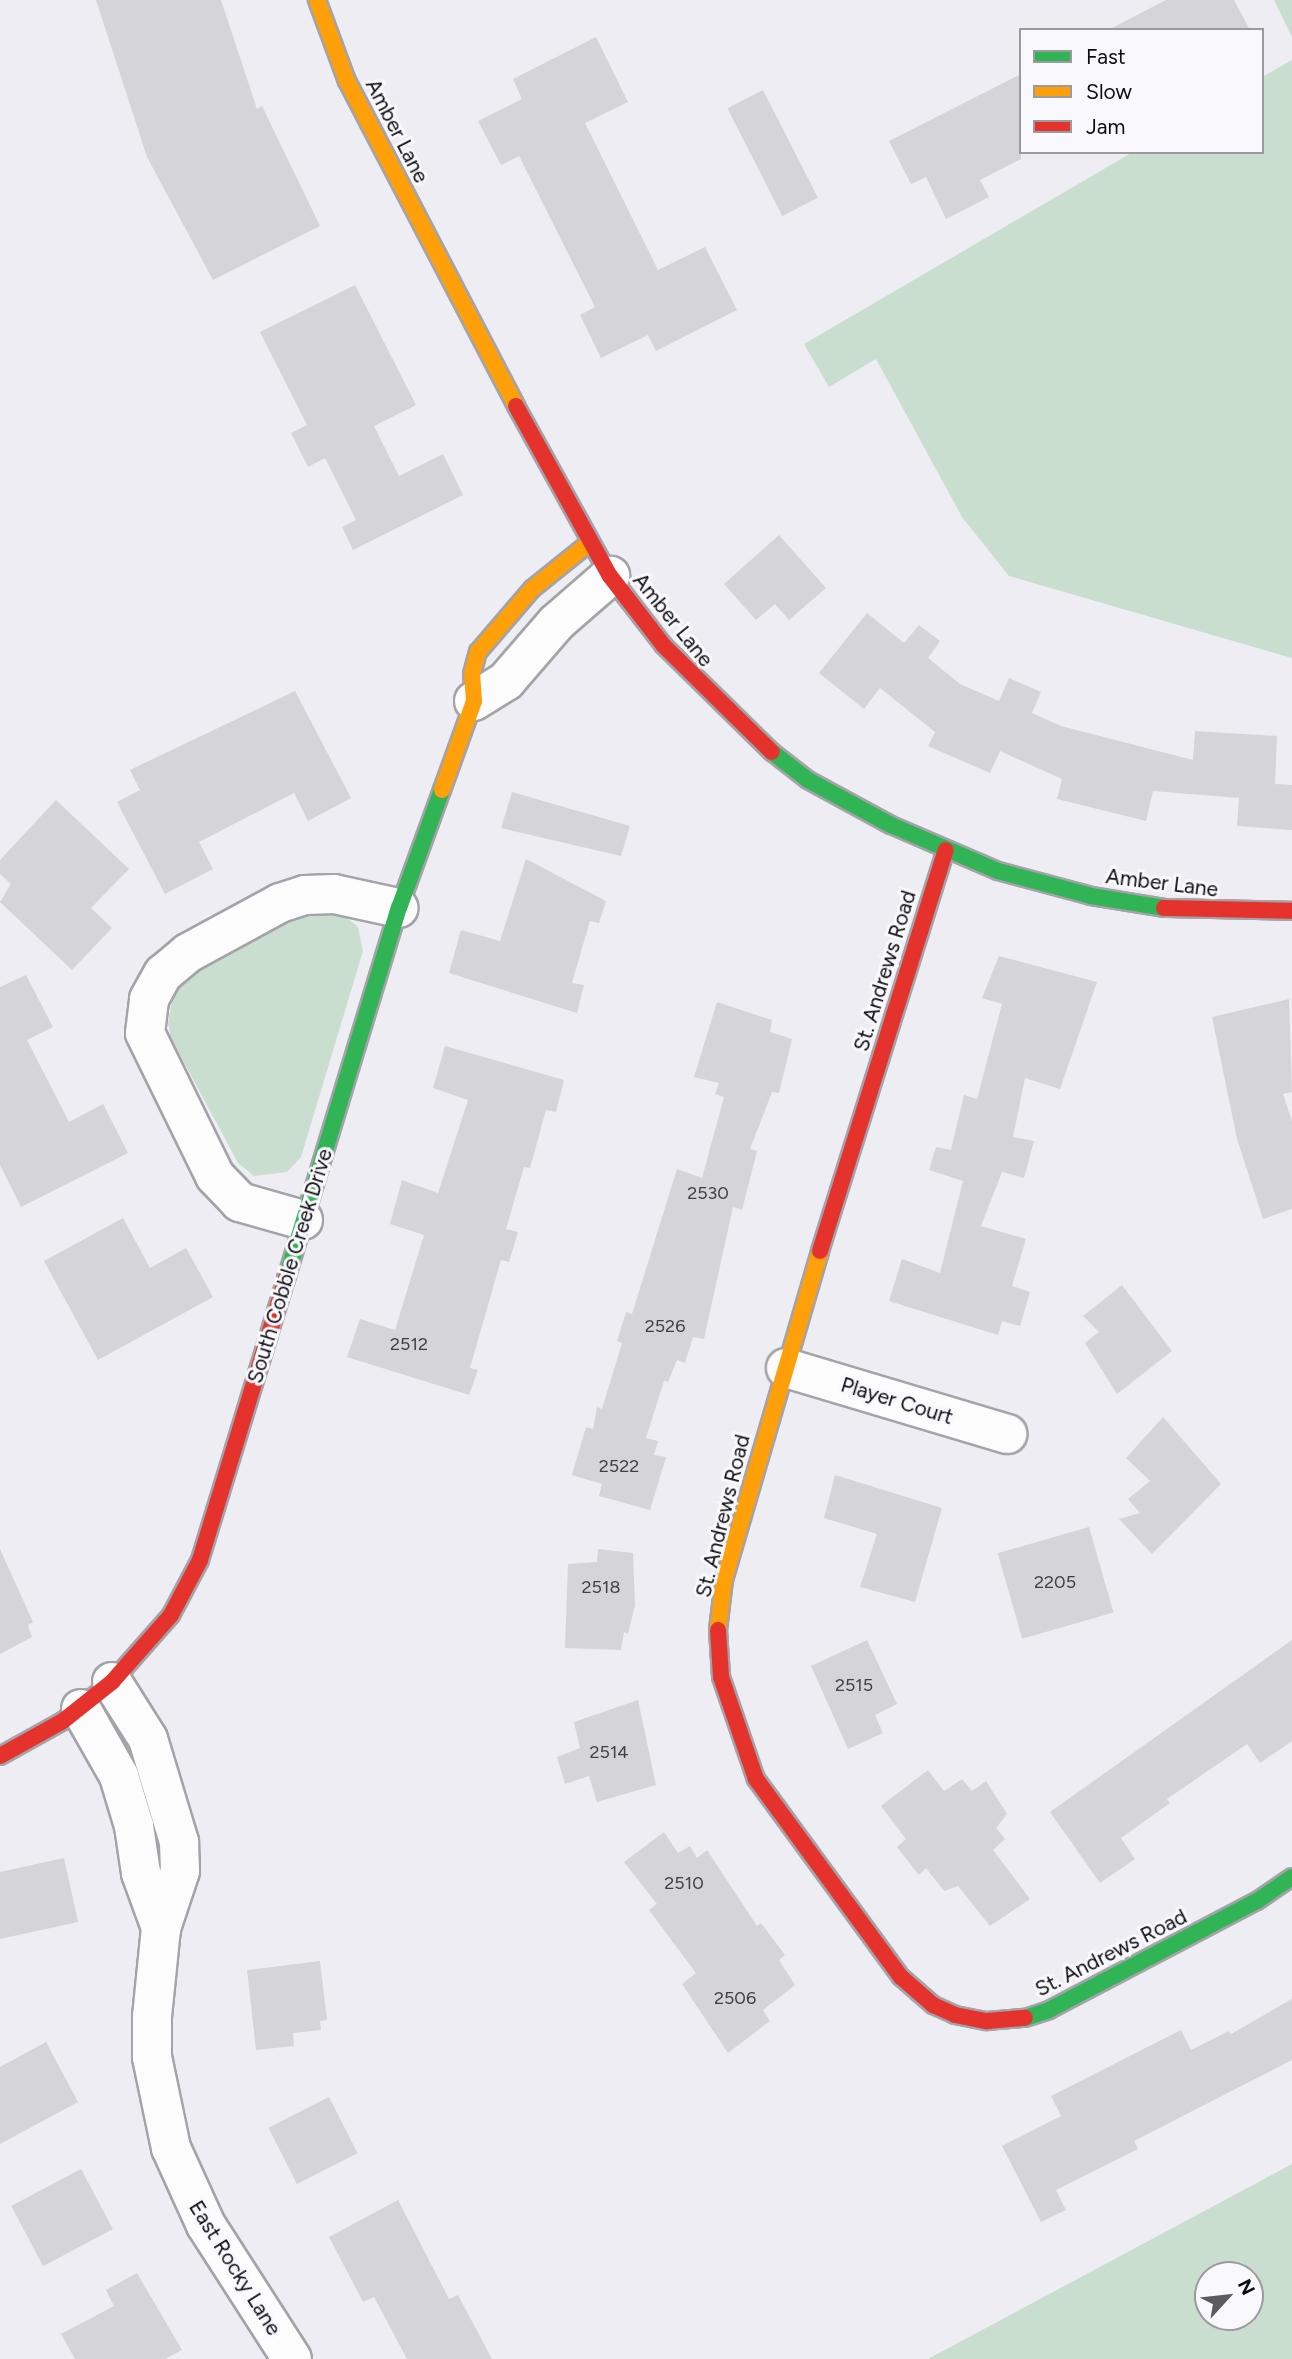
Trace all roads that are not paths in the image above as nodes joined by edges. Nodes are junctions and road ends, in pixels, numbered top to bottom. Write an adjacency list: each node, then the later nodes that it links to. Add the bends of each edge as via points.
1 (317, 0): 2 (street, Amber Lane, via 347,81)
2 (589, 543): 3 (street, Amber Lane); 4 (street, South Cobble Creek Drive, via 532,589 478,652 472,674)
3 (610, 576): 4 (street, via 556,623 506,681); 5 (street, Amber Lane, via 680,664 754,737 808,780)
4 (474, 701): 6 (street, South Cobble Creek Drive)
5 (946, 850): 7 (street, Amber Lane, via 1044,885 1091,896 1212,912); 9 (street, St. Andrews Road)
6 (400, 908): 8 (street, South Cobble Creek Drive); 8 (street, via 334,894 305,895 280,903 188,953 163,974 149,999 145,1033 215,1176 240,1202)
7 (1292, 911)
8 (303, 1220): 11 (street, South Cobble Creek Drive, via 201,1560 171,1615)
9 (786, 1368): 10 (street, Player Court); 14 (street, St. Andrews Road, via 724,1580 718,1631 722,1677 734,1727 756,1779 901,1977 933,2005 955,2015 988,2021 1021,2019 1135,1966 1257,1901)
10 (1007, 1434)
11 (112, 1682): 12 (street, South Cobble Creek Drive); 15 (street, East Rocky Lane, via 152,1748 179,1842 180,1871)
12 (81, 1709): 13 (street, South Cobble Creek Drive); 15 (street, East Rocky Lane, via 118,1776 134,1826 141,1873)
13 (0, 1756)
14 (1292, 1877)
15 (161, 1928): 16 (street, East Rocky Lane, via 152,2057 171,2148 206,2225)
16 (292, 2359)

